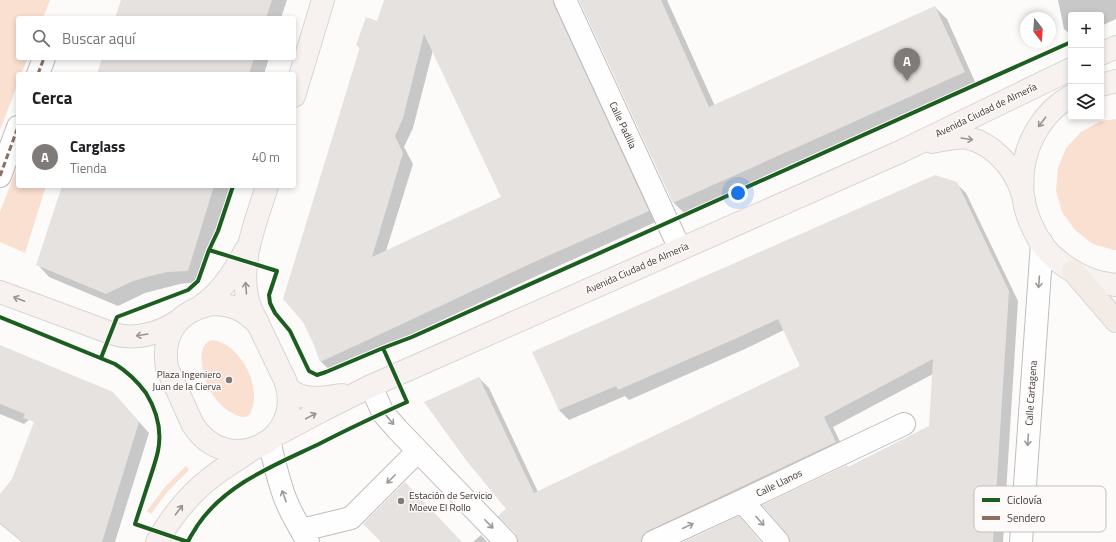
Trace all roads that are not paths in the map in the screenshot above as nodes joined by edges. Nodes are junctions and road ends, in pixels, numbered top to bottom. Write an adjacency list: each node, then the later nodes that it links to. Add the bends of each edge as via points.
1 (324, 0): 10 (main road)
2 (565, 0): 19 (street, Calle Padilla)
3 (1116, 47): 4 (main road)
4 (1104, 53)
5 (43, 60): 7 (street)
6 (1068, 70): 13 (main road, Avenida Ciudad de Almería)
7 (39, 72)
8 (1116, 81): 9 (main road)
9 (1104, 84)
10 (296, 90)
11 (1068, 98): 16 (main road, one-way to 16, via 1048,115 1036,131 1027,151)
12 (16, 132): 14 (street)
13 (902, 151): 16 (main road, Avenida Ciudad de Almería, one-way to 16, via 953,138 968,138 984,144 1006,162); 19 (main road, Avenida Ciudad de Almería)
14 (0, 176)
15 (266, 188): 17 (main road)
16 (1022, 192): 18 (main road, Avenida Ciudad de Almería, via 1032,228)
17 (250, 241): 23 (main road, via 223,286); 26 (main road, one-way to 17, via 246,293 246,262)
18 (1042, 243): 20 (main road, Avenida Ciudad de Almería, via 1061,264); 32 (street, Calle Cartagena, one-way to 32)
19 (680, 249): 27 (main road, Avenida Ciudad de Almería)
20 (1073, 271): 21 (main road, Avenida Ciudad de Almería, via 1094,281); 25 (highway)
21 (1116, 285)
22 (0, 292): 24 (main road, one-way to 22, via 152,334 123,337)
23 (200, 307): 24 (main road); 26 (main road, via 224,304 243,311)
24 (178, 321): 30 (main road, via 168,338 165,358 170,376 197,431 217,447 231,451 241,452)
25 (1115, 323)
26 (258, 324): 28 (main road)
27 (371, 386): 28 (main road, Avenida Ciudad de Almería, via 323,398 299,396); 30 (main road, Avenida Ciudad de Almería, one-way to 27); 31 (street, one-way to 31, via 384,412)
28 (288, 388): 30 (main road, via 287,418 282,427)
29 (904, 424): 33 (street, Calle Llanos)
30 (266, 442): 35 (street, one-way to 30, via 286,500); 36 (main road, Avenida Ciudad de Almería, one-way to 30, via 197,489)
31 (418, 451): 35 (street, one-way to 35, via 351,518); 37 (street, one-way to 37)
32 (1025, 486)
33 (742, 501): 38 (street, Calle Llanos, one-way to 33); 39 (street, one-way to 39)
34 (1022, 532): 40 (street, Calle Cartagena, one-way to 40)
35 (305, 536)
36 (157, 542)
37 (506, 542)
38 (653, 542)
39 (778, 542)
40 (1021, 542)

